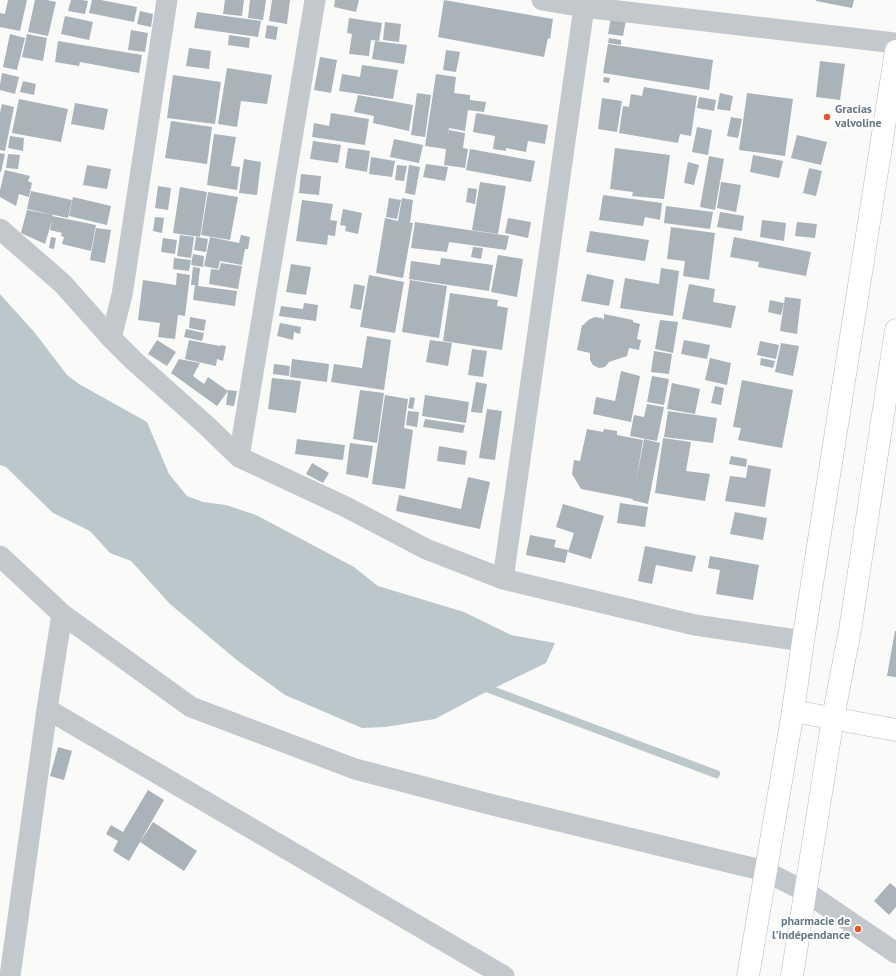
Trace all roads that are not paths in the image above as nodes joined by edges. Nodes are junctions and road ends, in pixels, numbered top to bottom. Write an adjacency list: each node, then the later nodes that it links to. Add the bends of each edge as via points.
1 (167, 0): 9 (street, via 122,295)
2 (315, 0): 10 (street)
3 (542, 0): 4 (street)
4 (584, 4): 5 (street); 12 (street)
5 (896, 43)
6 (896, 51): 14 (main road)
7 (0, 229): 9 (street, via 64,284)
8 (896, 330): 17 (main road, via 851,622)
9 (111, 338): 10 (street)
10 (239, 457): 12 (street, via 346,507 426,549)
11 (0, 556): 13 (street)
12 (503, 578): 14 (street, via 695,625)
13 (62, 614): 15 (street); 19 (street, via 191,706 355,769)
14 (803, 642): 16 (main road)
15 (47, 709): 22 (street); 23 (street)
16 (792, 711): 17 (main road); 19 (main road)
17 (833, 718): 18 (main road); 20 (main road)
18 (896, 730)
19 (765, 871): 20 (street); 24 (main road)
20 (806, 892): 21 (street); 25 (main road)
21 (896, 953)
22 (10, 976)
23 (504, 976)
24 (748, 976)
25 (792, 976)

